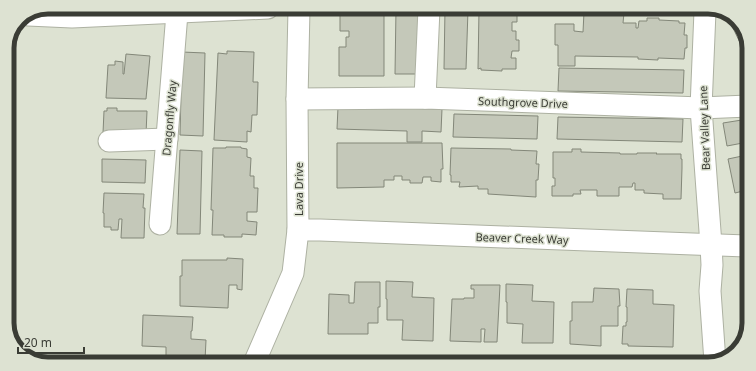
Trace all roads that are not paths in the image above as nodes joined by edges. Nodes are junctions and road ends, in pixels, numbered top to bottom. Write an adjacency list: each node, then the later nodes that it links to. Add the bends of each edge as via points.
1 (151, 14): 6 (street)
2 (177, 14): 11 (street, Dragonfly Way)
3 (299, 14): 8 (street, Lava Drive)
4 (429, 14): 7 (street)
5 (705, 14): 10 (street, Bear Valley Lane)
6 (39, 16)
7 (425, 98): 8 (street, Southgrove Drive); 10 (street, Southgrove Drive)
8 (297, 99): 14 (street, Lava Drive)
9 (742, 106): 10 (street, Southgrove Drive)
10 (701, 108): 15 (street, Bear Valley Lane)
11 (167, 139): 12 (street); 13 (street, Dragonfly Way)
12 (110, 141)
13 (160, 224)
14 (298, 230): 15 (street, Beaver Creek Way); 18 (street, Lava Drive, via 293,273)
15 (711, 245): 16 (street, Beaver Creek Way); 17 (street, Bear Valley Lane, via 710,291)
16 (742, 246)
17 (715, 356)
18 (257, 357)

